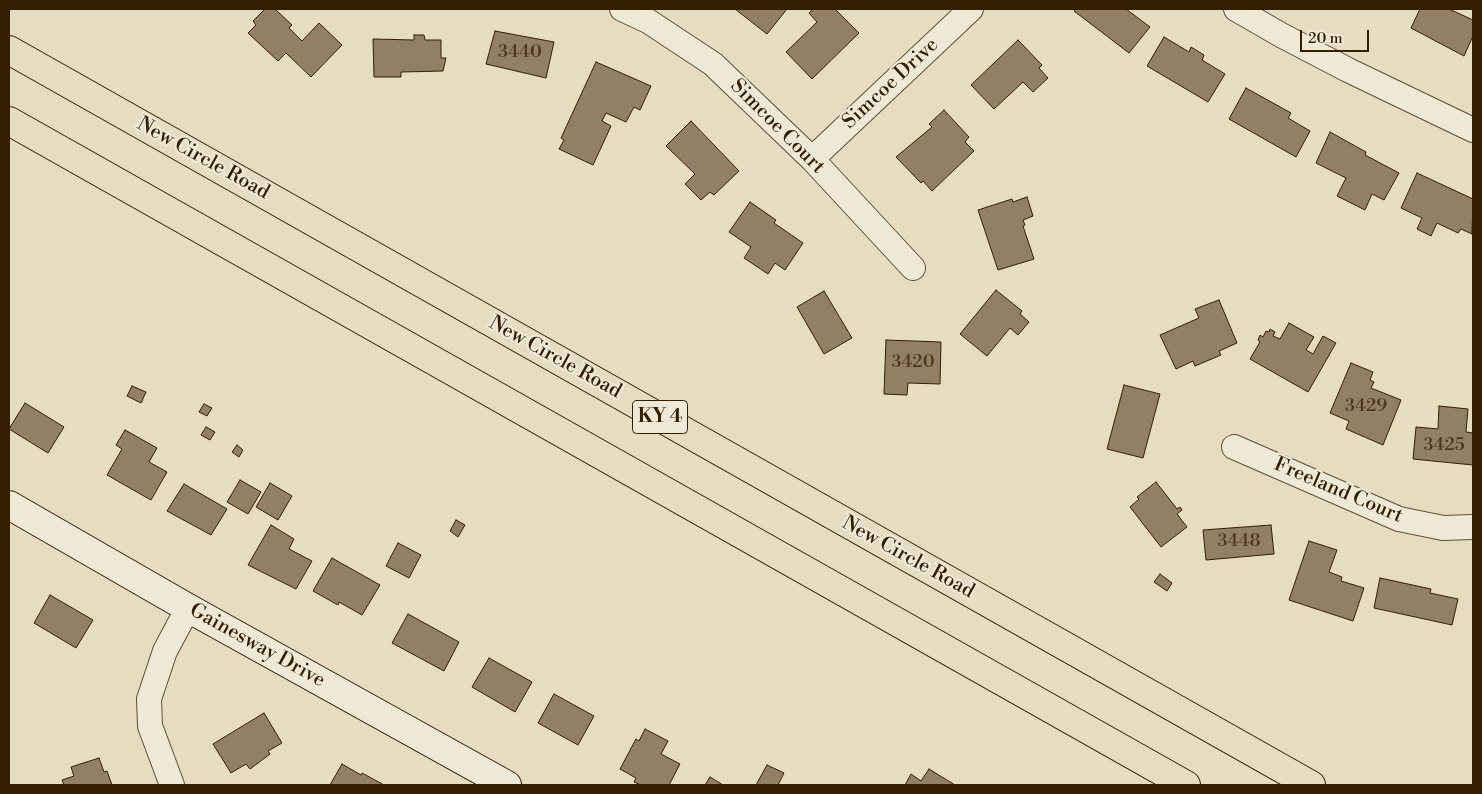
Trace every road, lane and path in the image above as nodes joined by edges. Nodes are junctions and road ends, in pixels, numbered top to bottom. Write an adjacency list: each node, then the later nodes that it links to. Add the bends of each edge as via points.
1 (622, 9): 7 (street, Simcoe Court, via 713,64)
2 (971, 9): 7 (street, Simcoe Drive)
3 (1236, 9): 6 (street, via 1348,70)
4 (9, 50): 16 (highway, New Circle Road / KY 4)
5 (9, 122): 15 (highway)
6 (1473, 130)
7 (812, 159): 8 (street, Simcoe Court)
8 (913, 268)
9 (1234, 447): 11 (street, Freeland Court, via 1399,519 1443,528)
10 (9, 505): 12 (street, Gainesway Drive)
11 (1473, 528)
12 (188, 608): 13 (street, via 156,671 149,699 150,726); 14 (street, Gainesway Drive)
13 (172, 785)
14 (507, 785)
15 (1186, 785)
16 (1311, 785)

